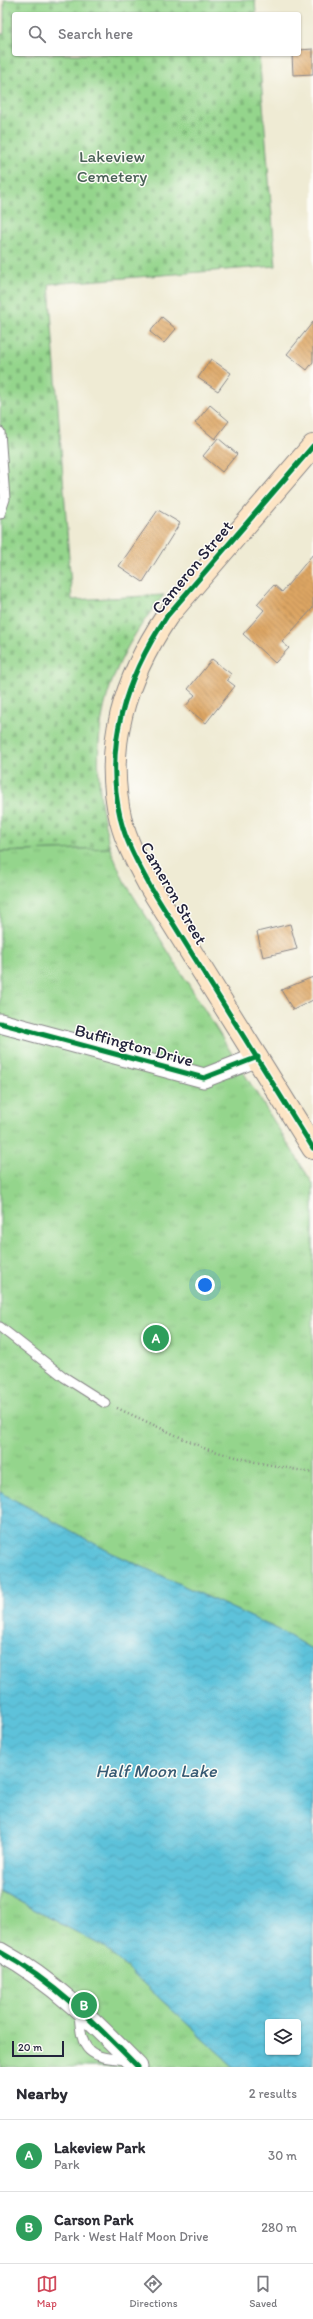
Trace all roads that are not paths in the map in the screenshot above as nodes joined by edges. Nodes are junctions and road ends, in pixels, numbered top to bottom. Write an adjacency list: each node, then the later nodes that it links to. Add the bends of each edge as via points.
1 (0, 432): 3 (lane, via 5,499)
2 (310, 456): 5 (main road, Cameron Street, via 167,616 150,642 134,675 122,707 116,742 115,782 121,822 133,855 151,888)
3 (0, 514)
4 (0, 1024): 5 (street, Buffington Drive, via 204,1078)
5 (258, 1057): 6 (main road, Cameron Street)
6 (313, 1148)
7 (0, 1327): 8 (lane, via 64,1377)
8 (105, 1403)
9 (0, 1952): 10 (street, via 27,1967 78,2010)
10 (134, 2064)

